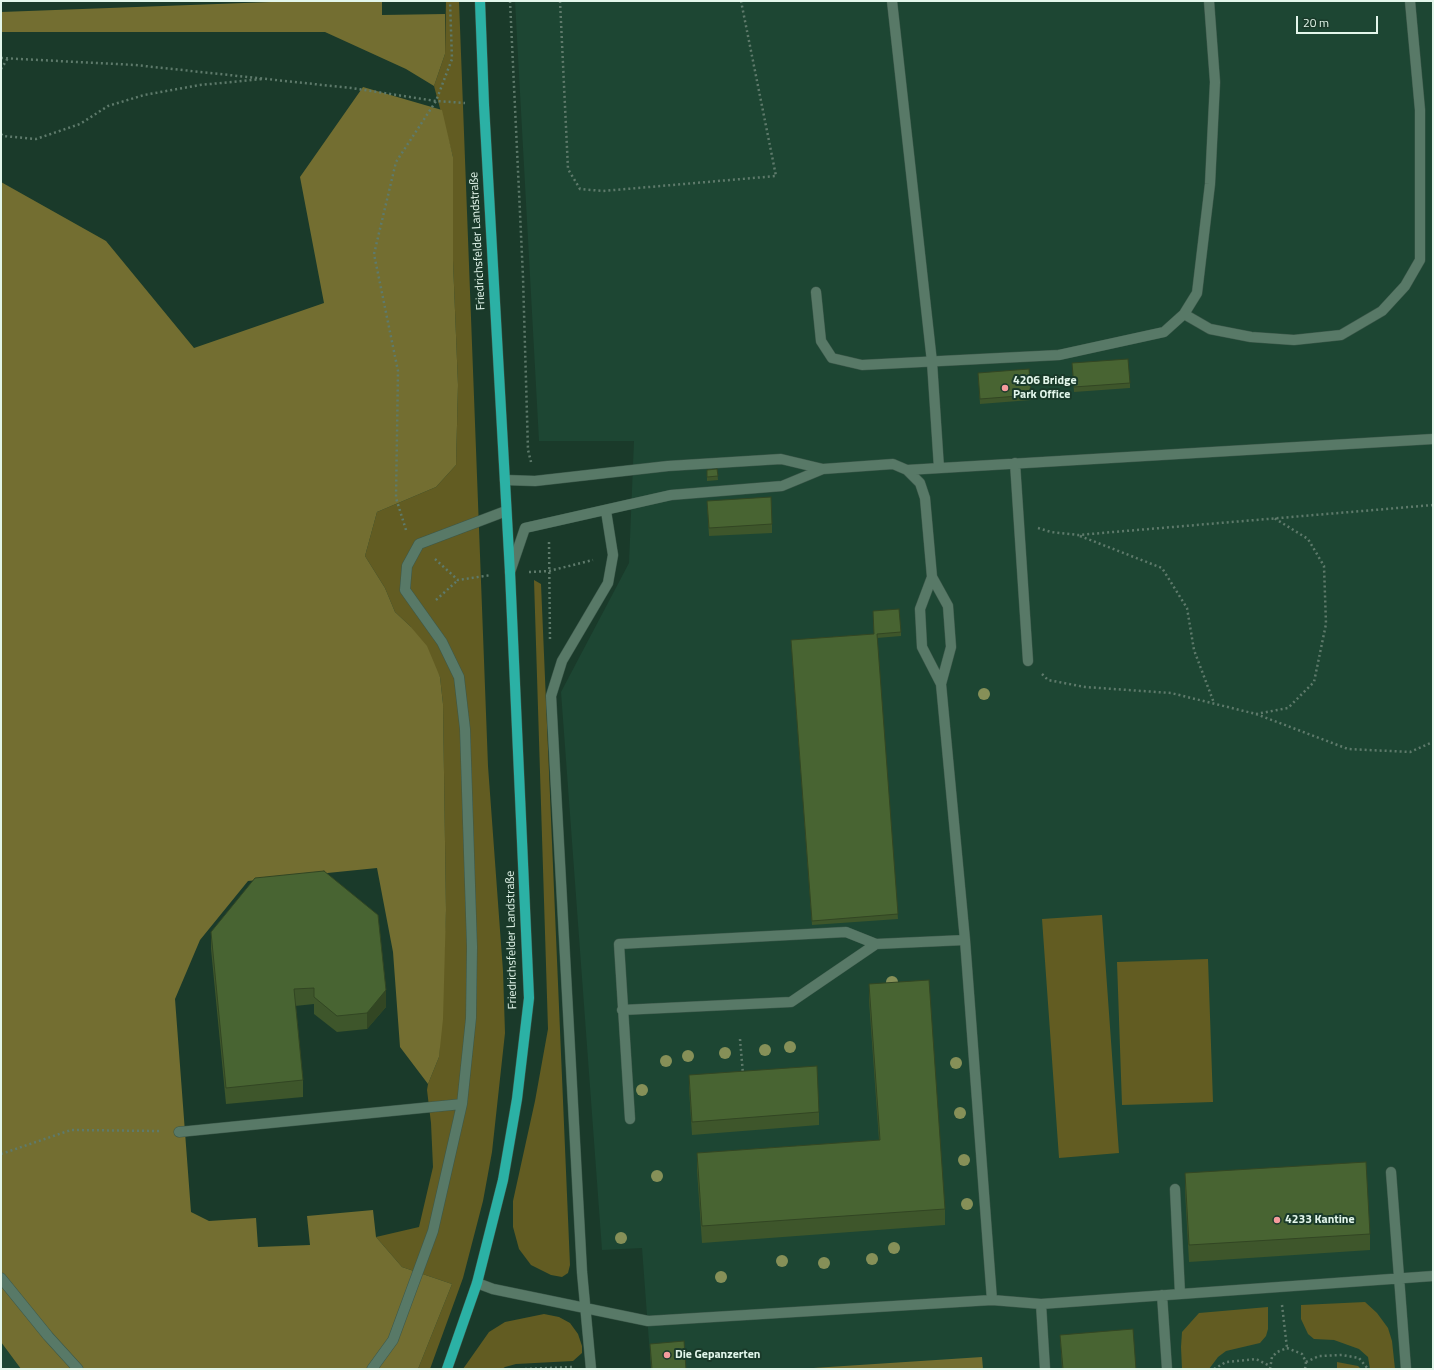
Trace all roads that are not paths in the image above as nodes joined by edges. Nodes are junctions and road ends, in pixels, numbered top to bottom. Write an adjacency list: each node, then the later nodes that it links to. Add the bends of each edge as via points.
1 (480, 1): 13 (main road, Friedrichsfelder Landstraße)
2 (892, 1): 7 (street)
3 (1210, 1): 6 (street, via 1215,82 1210,184 1197,293)
4 (1410, 1): 6 (street, via 1420,110 1420,260 1404,286 1382,311 1341,335 1294,340 1251,337 1210,329)
5 (816, 292): 7 (street, via 821,340 832,358 862,365)
6 (1184, 314): 7 (street, via 1164,332 1059,355)
7 (932, 362): 10 (street)
8 (1433, 439): 9 (street)
9 (1015, 463): 10 (street); 18 (street)
10 (940, 468): 12 (street)
11 (823, 469): 12 (street, via 893,464); 13 (street, via 781,459 668,466 535,481); 15 (street, Friedrichsfelder Landstraße, via 782,486 671,495)
12 (907, 470): 17 (street, via 920,483 925,498)
13 (504, 480): 14 (main road, Friedrichsfelder Landstraße)
14 (506, 511): 16 (main road, Friedrichsfelder Landstraße); 23 (street, via 419,544 407,566 405,590 442,642 460,677 472,947 471,1018)
15 (606, 511): 16 (street, Friedrichsfelder Landstraße, via 525,528); 36 (street, via 613,555 608,583 562,661 551,696)
16 (510, 572): 31 (main road, Friedrichsfelder Landstraße, via 529,998 517,1099 503,1180)
17 (932, 578): 19 (street, via 948,606 949,613 951,648); 19 (street, via 920,609 922,648)
18 (1028, 661)
19 (941, 684): 20 (street)
20 (964, 940): 21 (street); 34 (street)
21 (876, 944): 22 (street, via 791,1002); 22 (street, via 846,932 619,944)
22 (622, 1010): 24 (street)
23 (462, 1104): 25 (street); 39 (street, via 434,1231 393,1340)
24 (630, 1119)
25 (180, 1132)
26 (1391, 1172): 30 (street)
27 (1175, 1189): 32 (street)
28 (1433, 1276): 30 (street)
29 (1, 1278): 38 (street)
30 (1398, 1279): 32 (street); 43 (street)
31 (477, 1283): 36 (street, via 493,1289); 40 (main road, Friedrichsfelder Landstraße)
32 (1180, 1294): 33 (street)
33 (1162, 1295): 35 (street); 42 (street)
34 (992, 1300): 35 (street); 36 (street, via 648,1321)
35 (1041, 1304): 41 (street)
36 (585, 1307): 37 (street)
37 (591, 1368)
38 (78, 1369)
39 (372, 1369)
40 (446, 1369)
41 (1046, 1369)
42 (1168, 1369)
43 (1406, 1369)

